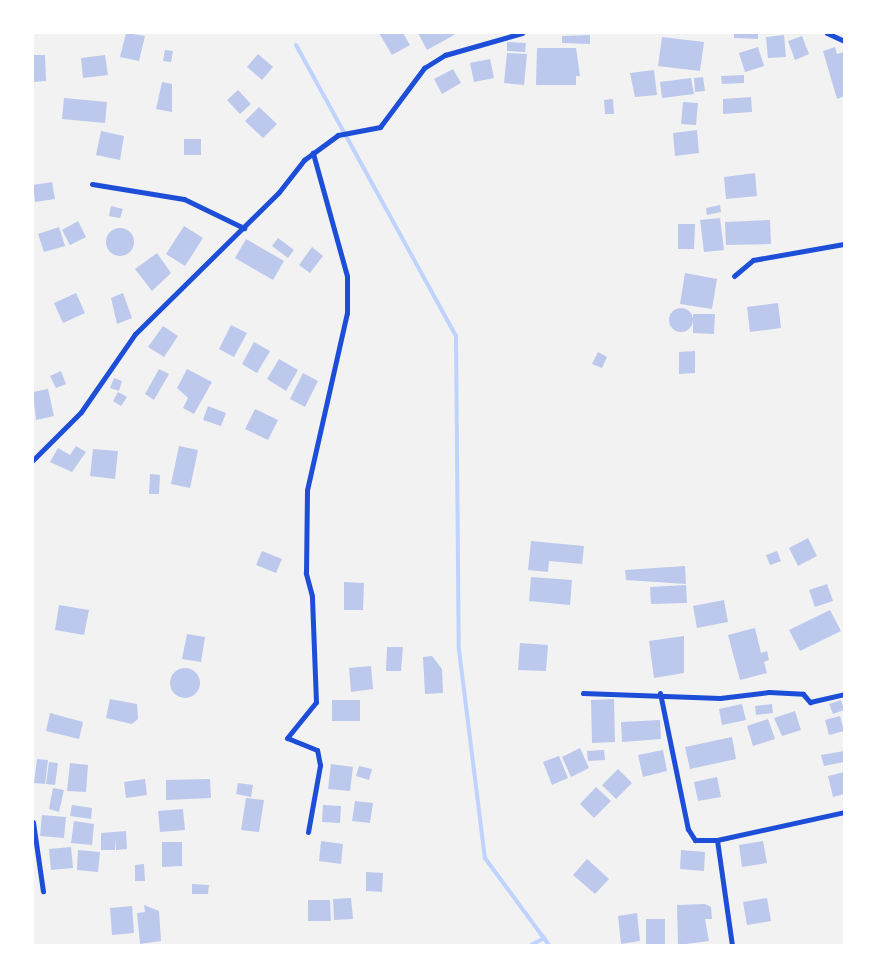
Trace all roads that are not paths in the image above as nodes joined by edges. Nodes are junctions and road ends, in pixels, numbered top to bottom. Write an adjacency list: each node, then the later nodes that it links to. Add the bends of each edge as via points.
1 (481, 33): 5 (street)
2 (522, 33): 5 (street)
3 (826, 33): 4 (street)
4 (844, 40)
5 (484, 41): 6 (street, via 424,68 380,127 338,135)
6 (313, 153): 8 (street); 17 (street, via 336,231 347,294 307,490 306,573 312,596 316,702 288,738 317,750 320,765)
7 (92, 184): 8 (street, via 184,199)
8 (244, 228): 11 (street, via 135,334 81,412 54,445)
9 (844, 244): 10 (street, via 753,260)
10 (734, 276)
11 (33, 460)
12 (583, 693): 13 (street)
13 (660, 693): 14 (street, via 720,698 803,694 810,702); 18 (street, via 688,829 695,840)
14 (844, 694)
15 (844, 812): 18 (street)
16 (33, 822): 19 (street)
17 (308, 832)
18 (717, 840): 20 (street)
19 (43, 891)
20 (732, 945)

